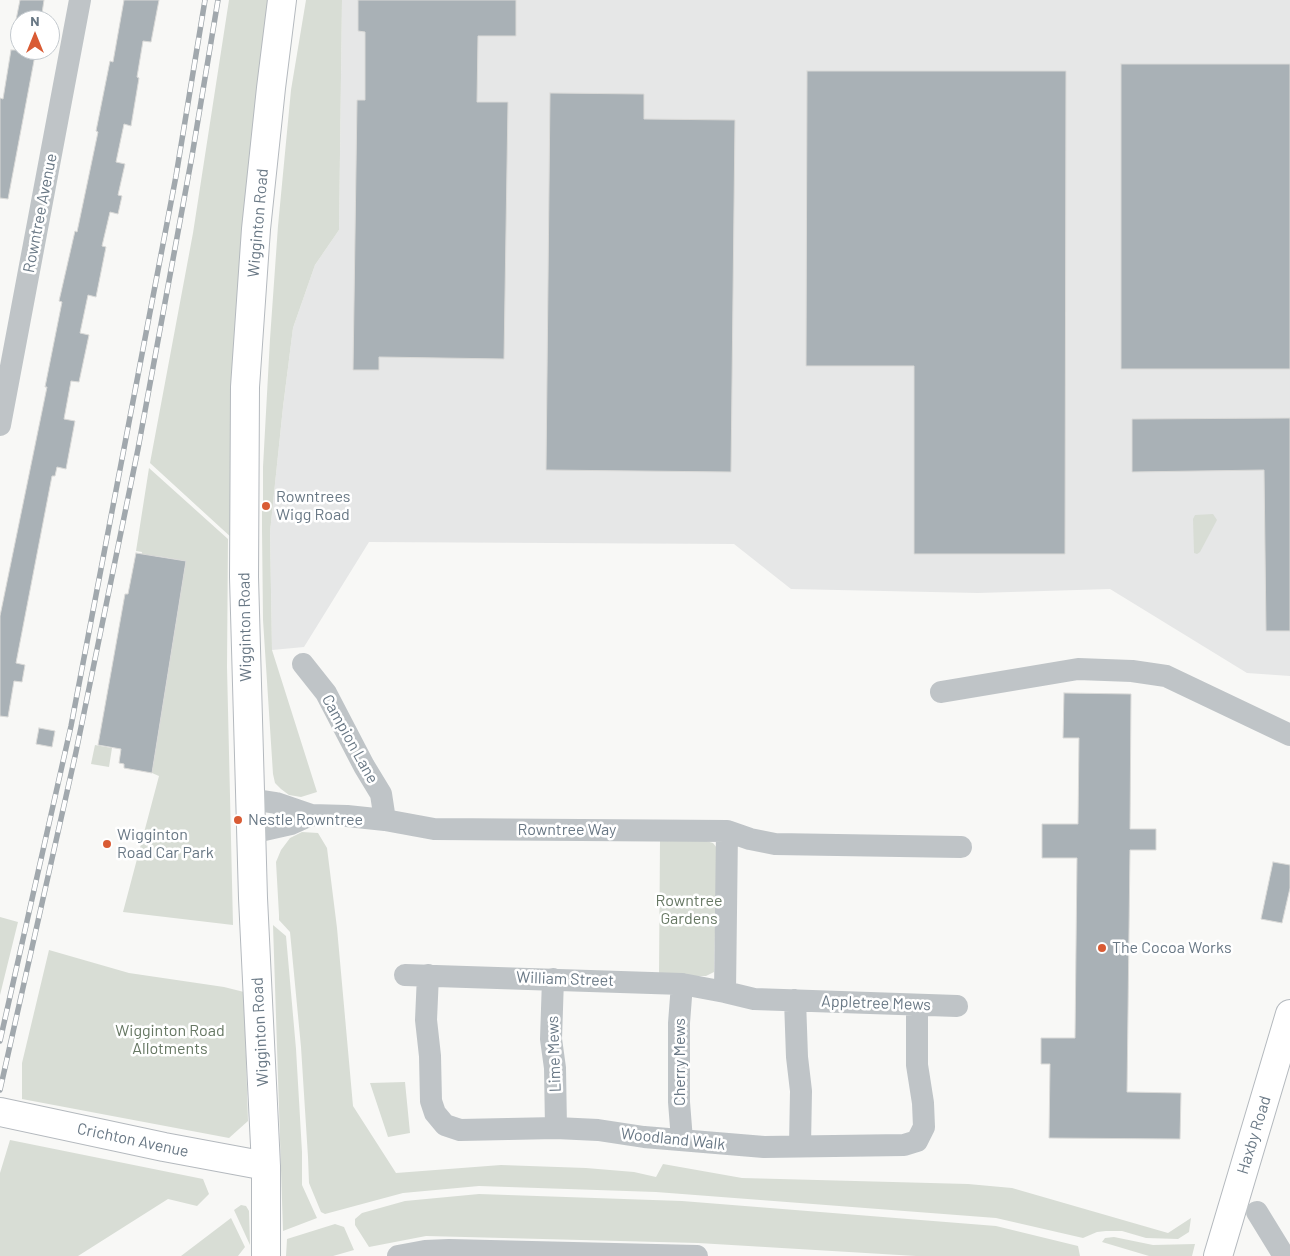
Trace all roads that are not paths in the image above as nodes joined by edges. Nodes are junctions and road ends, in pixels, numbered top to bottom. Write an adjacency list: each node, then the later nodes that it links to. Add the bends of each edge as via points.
1 (80, 0): 3 (street, Rowntree Avenue)
2 (282, 0): 8 (main road, Wigginton Road, via 256,229 245,387 244,577)
3 (4, 378): 4 (street, Rowntree Avenue)
4 (0, 426)
5 (303, 664): 10 (street, Campion Lane, via 326,693 381,794)
6 (942, 692): 7 (street, via 1078,669 1139,672 1166,676)
7 (1290, 735)
8 (250, 799): 9 (street, Rowntree Way, via 276,803); 12 (main road, Wigginton Road)
9 (311, 815): 10 (street, Rowntree Way); 12 (street, Rowntree Way, via 291,824)
10 (385, 820): 11 (street, Rowntree Way, via 434,830)
11 (727, 831): 13 (street, Rowntree Way, via 775,844); 18 (street)
12 (251, 833): 27 (main road, Wigginton Road)
13 (961, 847)
14 (405, 974): 15 (street, William Street)
15 (428, 975): 16 (street, William Street); 24 (street, Woodland Walk, via 426,1020 431,1101 444,1125 460,1130)
16 (553, 979): 17 (street, William Street); 24 (street, Lime Mews, via 551,1038)
17 (682, 984): 18 (street, William Street); 25 (street, Cherry Mews, via 679,1102)
18 (726, 992): 19 (street, Appletree Mews, via 754,999)
19 (795, 1000): 20 (street, Appletree Mews); 26 (street, via 796,1057 801,1091)
20 (917, 1005): 21 (street, Appletree Mews); 26 (street, Woodland Walk, via 924,1127 917,1141 904,1145)
21 (957, 1006)
22 (1290, 1014): 32 (main road, Haxby Road)
23 (0, 1112): 27 (main road, Crichton Avenue)
24 (556, 1128): 25 (street, Woodland Walk)
25 (682, 1140): 26 (street, Woodland Walk, via 764,1147)
26 (800, 1146)
27 (266, 1166): 29 (main road, Wigginton Road)
28 (1256, 1212): 33 (street)
29 (266, 1256)
30 (398, 1256): 31 (street, via 448,1250)
31 (698, 1256)
32 (1218, 1256)
33 (1284, 1256)

